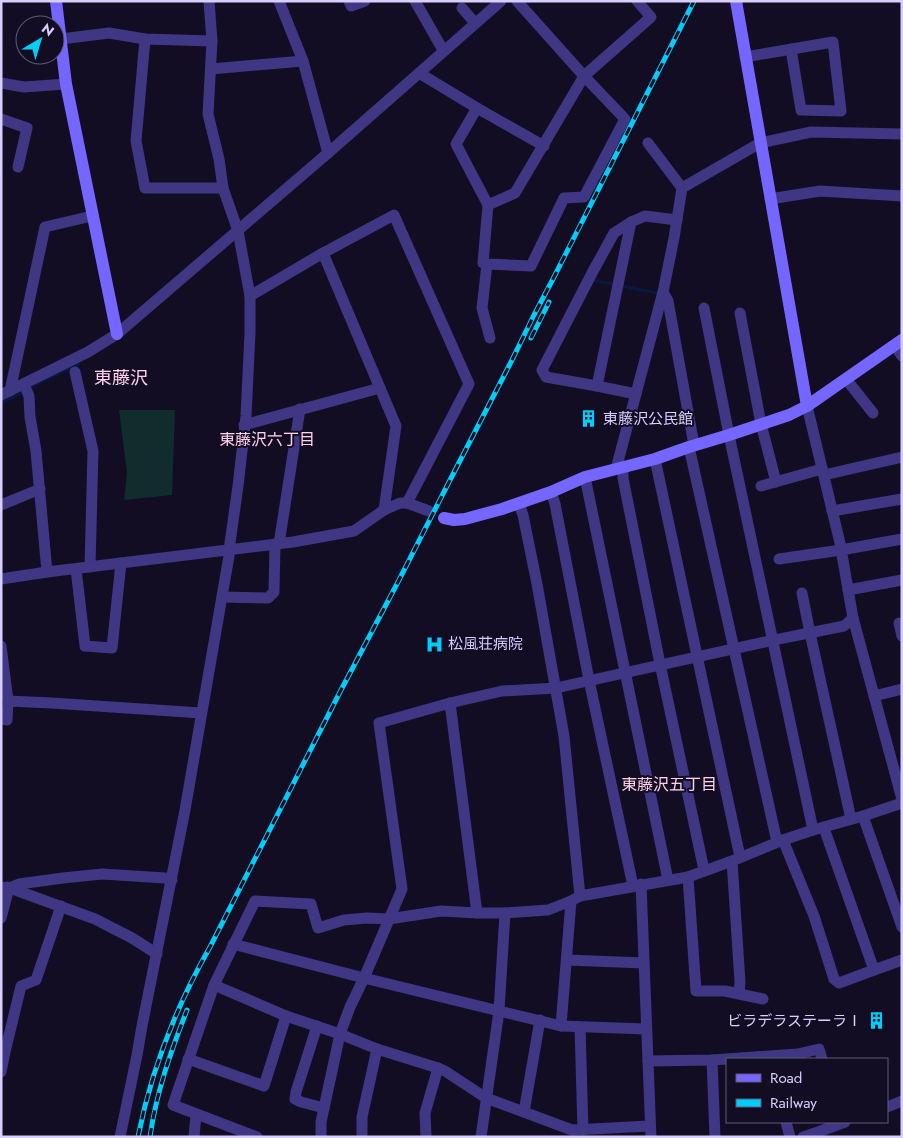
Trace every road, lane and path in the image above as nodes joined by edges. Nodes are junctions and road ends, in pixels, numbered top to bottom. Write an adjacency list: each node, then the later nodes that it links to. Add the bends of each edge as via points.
1 (56, 1): 12 (street)
2 (209, 1): 16 (street)
3 (279, 1): 20 (street)
4 (349, 1): 5 (street, via 351,6)
5 (365, 1)
6 (415, 1): 18 (street)
7 (501, 1): 13 (street)
8 (517, 1): 24 (street)
9 (736, 1): 19 (street)
10 (638, 2): 24 (street, via 651,17)
11 (462, 8): 13 (street)
12 (58, 15)
13 (475, 23): 18 (street)
14 (65, 39): 15 (street, via 110,34)
15 (145, 39): 16 (street); 35 (street, via 136,141 146,188)
16 (212, 41): 22 (street)
17 (790, 49): 17 (street, via 801,110 841,111 833,42); 19 (street)
18 (443, 50): 23 (street)
19 (745, 56): 31 (street)
20 (303, 60): 22 (street); 33 (street)
21 (64, 65): 26 (street)
22 (211, 69): 35 (street, via 208,114)
23 (419, 73): 27 (street); 33 (street)
24 (584, 76): 32 (street); 45 (street, via 625,119 607,154 584,197 564,198 531,266)
25 (1, 83): 26 (street, via 24,87)
26 (66, 84): 40 (street)
27 (477, 108): 32 (street); 39 (street, via 456,144)
28 (1, 119): 34 (street, via 27,128)
29 (902, 134): 31 (street, via 811,132)
30 (648, 143): 36 (street)
31 (760, 143): 36 (street); 38 (street)
32 (544, 146): 39 (street, via 515,193)
33 (328, 153): 43 (street)
34 (18, 167)
35 (223, 188): 43 (street)
36 (682, 188): 41 (street)
37 (902, 196): 38 (street, via 820,191)
38 (770, 199): 60 (street)
39 (488, 205): 45 (street, via 483,263)
40 (92, 216): 50 (street); 58 (street, via 45,227)
41 (677, 220): 42 (street, via 645,216); 46 (street)
42 (631, 222): 56 (street); 56 (street, via 614,233 542,370 546,377)
43 (238, 230): 47 (street); 50 (street)
44 (323, 253): 47 (street); 57 (street); 77 (street, via 394,214 469,384)
45 (487, 264): 51 (street, via 482,308)
46 (663, 292): 59 (street); 66 (street, via 668,301)
47 (250, 296): 64 (street)
48 (704, 308): 65 (street)
49 (740, 313): 63 (street)
50 (117, 334): 55 (street)
51 (490, 338)
52 (899, 348): 54 (street)
53 (75, 372): 90 (street, via 93,451)
54 (846, 379): 60 (street); 62 (street)
55 (24, 384): 58 (street); 74 (street, via 29,396)
56 (597, 386): 59 (street)
57 (380, 388): 61 (street); 80 (street, via 396,426)
58 (6, 393)
59 (636, 394): 69 (street)
60 (807, 406): 63 (street); 70 (street)
61 (300, 409): 64 (street); 85 (street)
62 (873, 413)
63 (761, 424): 65 (street); 72 (street)
64 (244, 425): 86 (street)
65 (729, 435): 66 (street); 102 (street)
66 (691, 446): 68 (street); 104 (street)
67 (902, 457): 70 (street)
68 (655, 459): 69 (street); 105 (street)
69 (619, 468): 71 (street); 106 (street)
70 (823, 472): 72 (street); 82 (street)
71 (585, 477): 75 (street); 107 (street)
72 (776, 482): 73 (street)
73 (761, 486)
74 (40, 489): 79 (street); 92 (street)
75 (551, 492): 78 (street); 108 (street)
76 (902, 499): 82 (street)
77 (407, 503): 80 (street); 81 (street)
78 (519, 504): 83 (street, via 465,519); 109 (street)
79 (1, 505)
80 (384, 510): 85 (street, via 354,531)
81 (429, 511)
82 (832, 511): 87 (street)
83 (444, 518)
84 (902, 539): 87 (street)
85 (277, 544): 86 (street); 97 (street, via 274,592 268,598)
86 (230, 550): 89 (street); 97 (street)
87 (841, 550): 88 (street); 95 (street)
88 (779, 559)
89 (121, 564): 90 (street); 91 (street, via 112,648 85,646)
90 (90, 567): 91 (street)
91 (76, 569): 92 (street)
92 (47, 572): 93 (street)
93 (1, 579)
94 (902, 580): 95 (street)
95 (848, 590): 98 (street)
96 (802, 592): 100 (street)
97 (222, 597): 114 (street)
98 (853, 618): 100 (street, via 844,626); 111 (street)
99 (899, 623): 101 (street)
100 (810, 633): 102 (street); 118 (street)
101 (902, 636)
102 (774, 640): 104 (street); 119 (street)
103 (1, 646): 112 (street)
104 (734, 648): 105 (street); 120 (street)
105 (697, 656): 106 (street); 121 (street)
106 (660, 664): 107 (street); 122 (street)
107 (624, 672): 108 (street); 125 (street)
108 (589, 680): 109 (street); 126 (street)
109 (556, 688): 113 (street, via 502,692); 128 (street, via 564,736)
110 (902, 689): 111 (street)
111 (874, 696): 116 (street)
112 (8, 702): 114 (street, via 52,702); 115 (street, via 7,720)
113 (450, 703): 130 (street); 133 (street, via 379,723 402,889)
114 (201, 713): 124 (street)
115 (1, 719)
116 (902, 799)
117 (902, 803): 118 (street)
118 (857, 818): 119 (street); 134 (street)
119 (819, 829): 120 (street); 140 (street)
120 (780, 841): 121 (street); 140 (street, via 814,916 834,979 839,982)
121 (736, 859): 122 (street); 143 (street)
122 (704, 870): 123 (street)
123 (688, 877): 125 (street); 143 (street, via 696,991)
124 (172, 880): 127 (street, via 102,874); 136 (street)
125 (668, 880): 126 (street)
126 (637, 885): 128 (street); 139 (street)
127 (4, 886): 129 (street); 132 (street)
128 (575, 898): 131 (street, via 548,910); 137 (street)
129 (61, 906): 136 (street, via 95,919); 162 (street, via 36,980 21,986)
130 (477, 913): 131 (street); 133 (street, via 441,911)
131 (505, 913): 145 (street)
132 (1, 918)
133 (389, 919): 135 (street, via 344,920 318,928 312,904 255,901); 141 (street)
134 (902, 926)
135 (233, 944): 141 (street); 142 (street)
136 (157, 954): 174 (street)
137 (567, 960): 139 (street); 149 (street)
138 (902, 960): 140 (street)
139 (644, 962): 151 (street)
140 (874, 970)
141 (364, 978): 145 (street); 152 (street)
142 (214, 985): 146 (street); 157 (street)
143 (739, 994): 144 (street)
144 (763, 999)
145 (499, 1011): 147 (street); 163 (street)
146 (286, 1016): 148 (street); 157 (street, via 264,1086)
147 (540, 1020): 149 (street); 167 (street)
148 (317, 1026): 152 (street); 166 (street, via 295,1099)
149 (561, 1026): 150 (street)
150 (580, 1027): 151 (street); 171 (street)
151 (646, 1029): 160 (street)
152 (340, 1034): 153 (street); 166 (street)
153 (377, 1049): 161 (street); 178 (street, via 362,1116)
154 (772, 1057): 155 (street); 156 (street, via 819,1048)
155 (752, 1058)
156 (822, 1058)
157 (188, 1059): 168 (street, via 173,1105)
158 (726, 1059): 159 (street)
159 (712, 1060): 160 (street); 181 (street)
160 (648, 1061): 172 (street)
161 (438, 1068): 163 (street); 179 (street, via 425,1113)
162 (1, 1072)
163 (486, 1098): 167 (street); 180 (street)
164 (902, 1102): 165 (street)
165 (888, 1107)
166 (324, 1108): 177 (street)
167 (524, 1112): 171 (street, via 572,1130)
168 (196, 1114): 175 (street); 176 (street)
169 (786, 1123): 182 (street)
170 (841, 1123): 173 (street)
171 (583, 1130): 172 (street)
172 (650, 1131)
173 (819, 1135): 183 (street)
174 (120, 1137)
175 (194, 1137)
176 (257, 1137)
177 (320, 1137)
178 (362, 1137)
179 (426, 1137)
180 (481, 1137)
181 (715, 1137)
182 (790, 1137)
183 (803, 1137)

